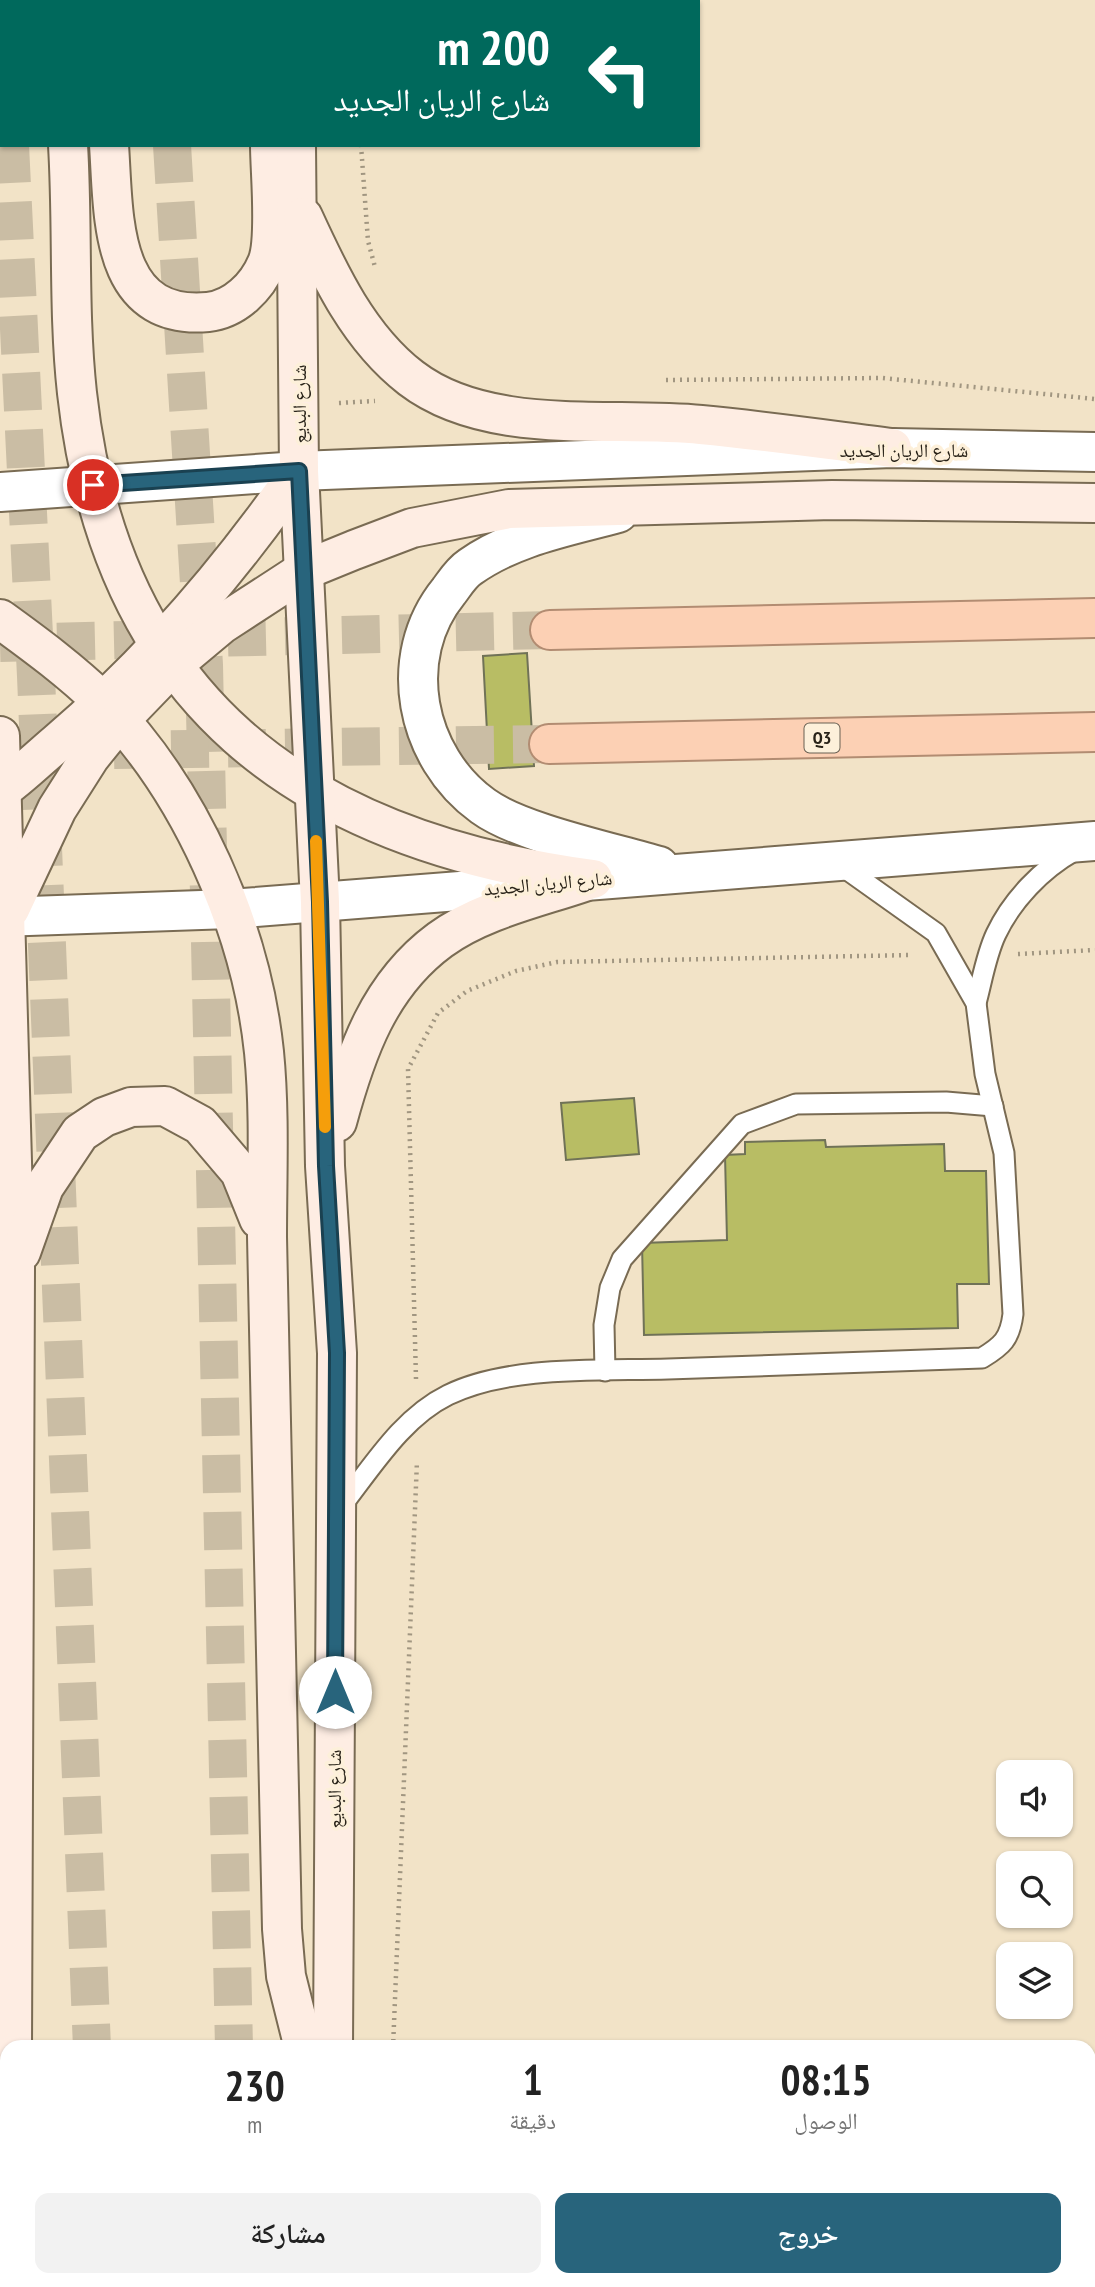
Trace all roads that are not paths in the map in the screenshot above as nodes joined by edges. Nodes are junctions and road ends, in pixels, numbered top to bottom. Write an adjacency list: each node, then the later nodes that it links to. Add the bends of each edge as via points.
1 (68, 147): 9 (main road, via 78,394)
2 (109, 147): 3 (main road, via 115,241 129,276 153,302 185,314 220,310 250,291 268,261)
3 (270, 147)
4 (296, 147): 5 (main road, شارع البديع)
5 (298, 207): 6 (main road, via 334,284 380,351 419,384 465,408 534,418 699,425); 8 (main road, شارع البديع)
6 (892, 448): 7 (street, شارع الريان الجديد); 8 (street, شارع الريان الجديد)
7 (1095, 452)
8 (299, 471): 9 (street, شارع الريان الجديد); 13 (main road, شارع البديع); 17 (main road)
9 (93, 485): 10 (street, شارع الريان الجديد); 17 (main road, via 123,576)
10 (0, 492)
11 (1095, 503): 12 (main road, via 832,500)
12 (651, 504): 13 (main road, via 509,509 412,528); 26 (street, via 505,544 467,569 438,605 420,647 417,692 427,737 450,776 484,807 526,826)
13 (305, 570): 17 (main road); 23 (main road, شارع البديع)
14 (1095, 618): 16 (highway)
15 (0, 619): 18 (main road, via 48,653)
16 (550, 630)
17 (166, 656): 18 (main road); 23 (main road, via 236,736)
18 (111, 712): 22 (main road); 29 (main road, via 157,767 193,826); 30 (main road)
19 (1095, 732): 21 (highway, Q3)
20 (0, 736): 22 (main road)
21 (549, 744)
22 (1, 791): 30 (main road)
23 (312, 793): 27 (main road, via 439,847 528,870); 28 (main road, شارع البديع)
24 (1093, 841): 25 (street, شارع الريان الجديد); 31 (lane, via 1049,865 1018,900 995,934)
25 (836, 861): 26 (street, شارع الريان الجديد); 31 (lane, via 936,933)
26 (682, 873): 27 (street, شارع الريان الجديد)
27 (593, 879): 28 (street, شارع الريان الجديد); 34 (main road, via 481,918 440,940 385,995 353,1064)
28 (320, 902): 29 (street, شارع الريان الجديد); 34 (main road, شارع البديع)
29 (230, 909): 30 (street, شارع الريان الجديد); 35 (main road, via 264,1051)
30 (3, 917): 32 (main road)
31 (976, 1003): 33 (lane)
32 (4, 1101): 36 (main road)
33 (993, 1106): 37 (lane, via 946,1102 796,1104 742,1124 622,1259 606,1313); 37 (lane, via 1004,1153 1013,1314 1004,1344 982,1358)
34 (326, 1166): 38 (main road, شارع البديع, via 337,1353)
35 (267, 1237): 36 (main road, via 240,1172 200,1125 165,1106 131,1107 104,1116 80,1133 62,1157 44,1187); 40 (main road, via 282,1929 286,1976)
36 (15, 1268): 39 (main road)
37 (605, 1371): 38 (lane, via 477,1383 446,1396 417,1415)
38 (336, 1513): 41 (main road, شارع البديع)
39 (12, 2040)
40 (302, 2040)
41 (333, 2040)

